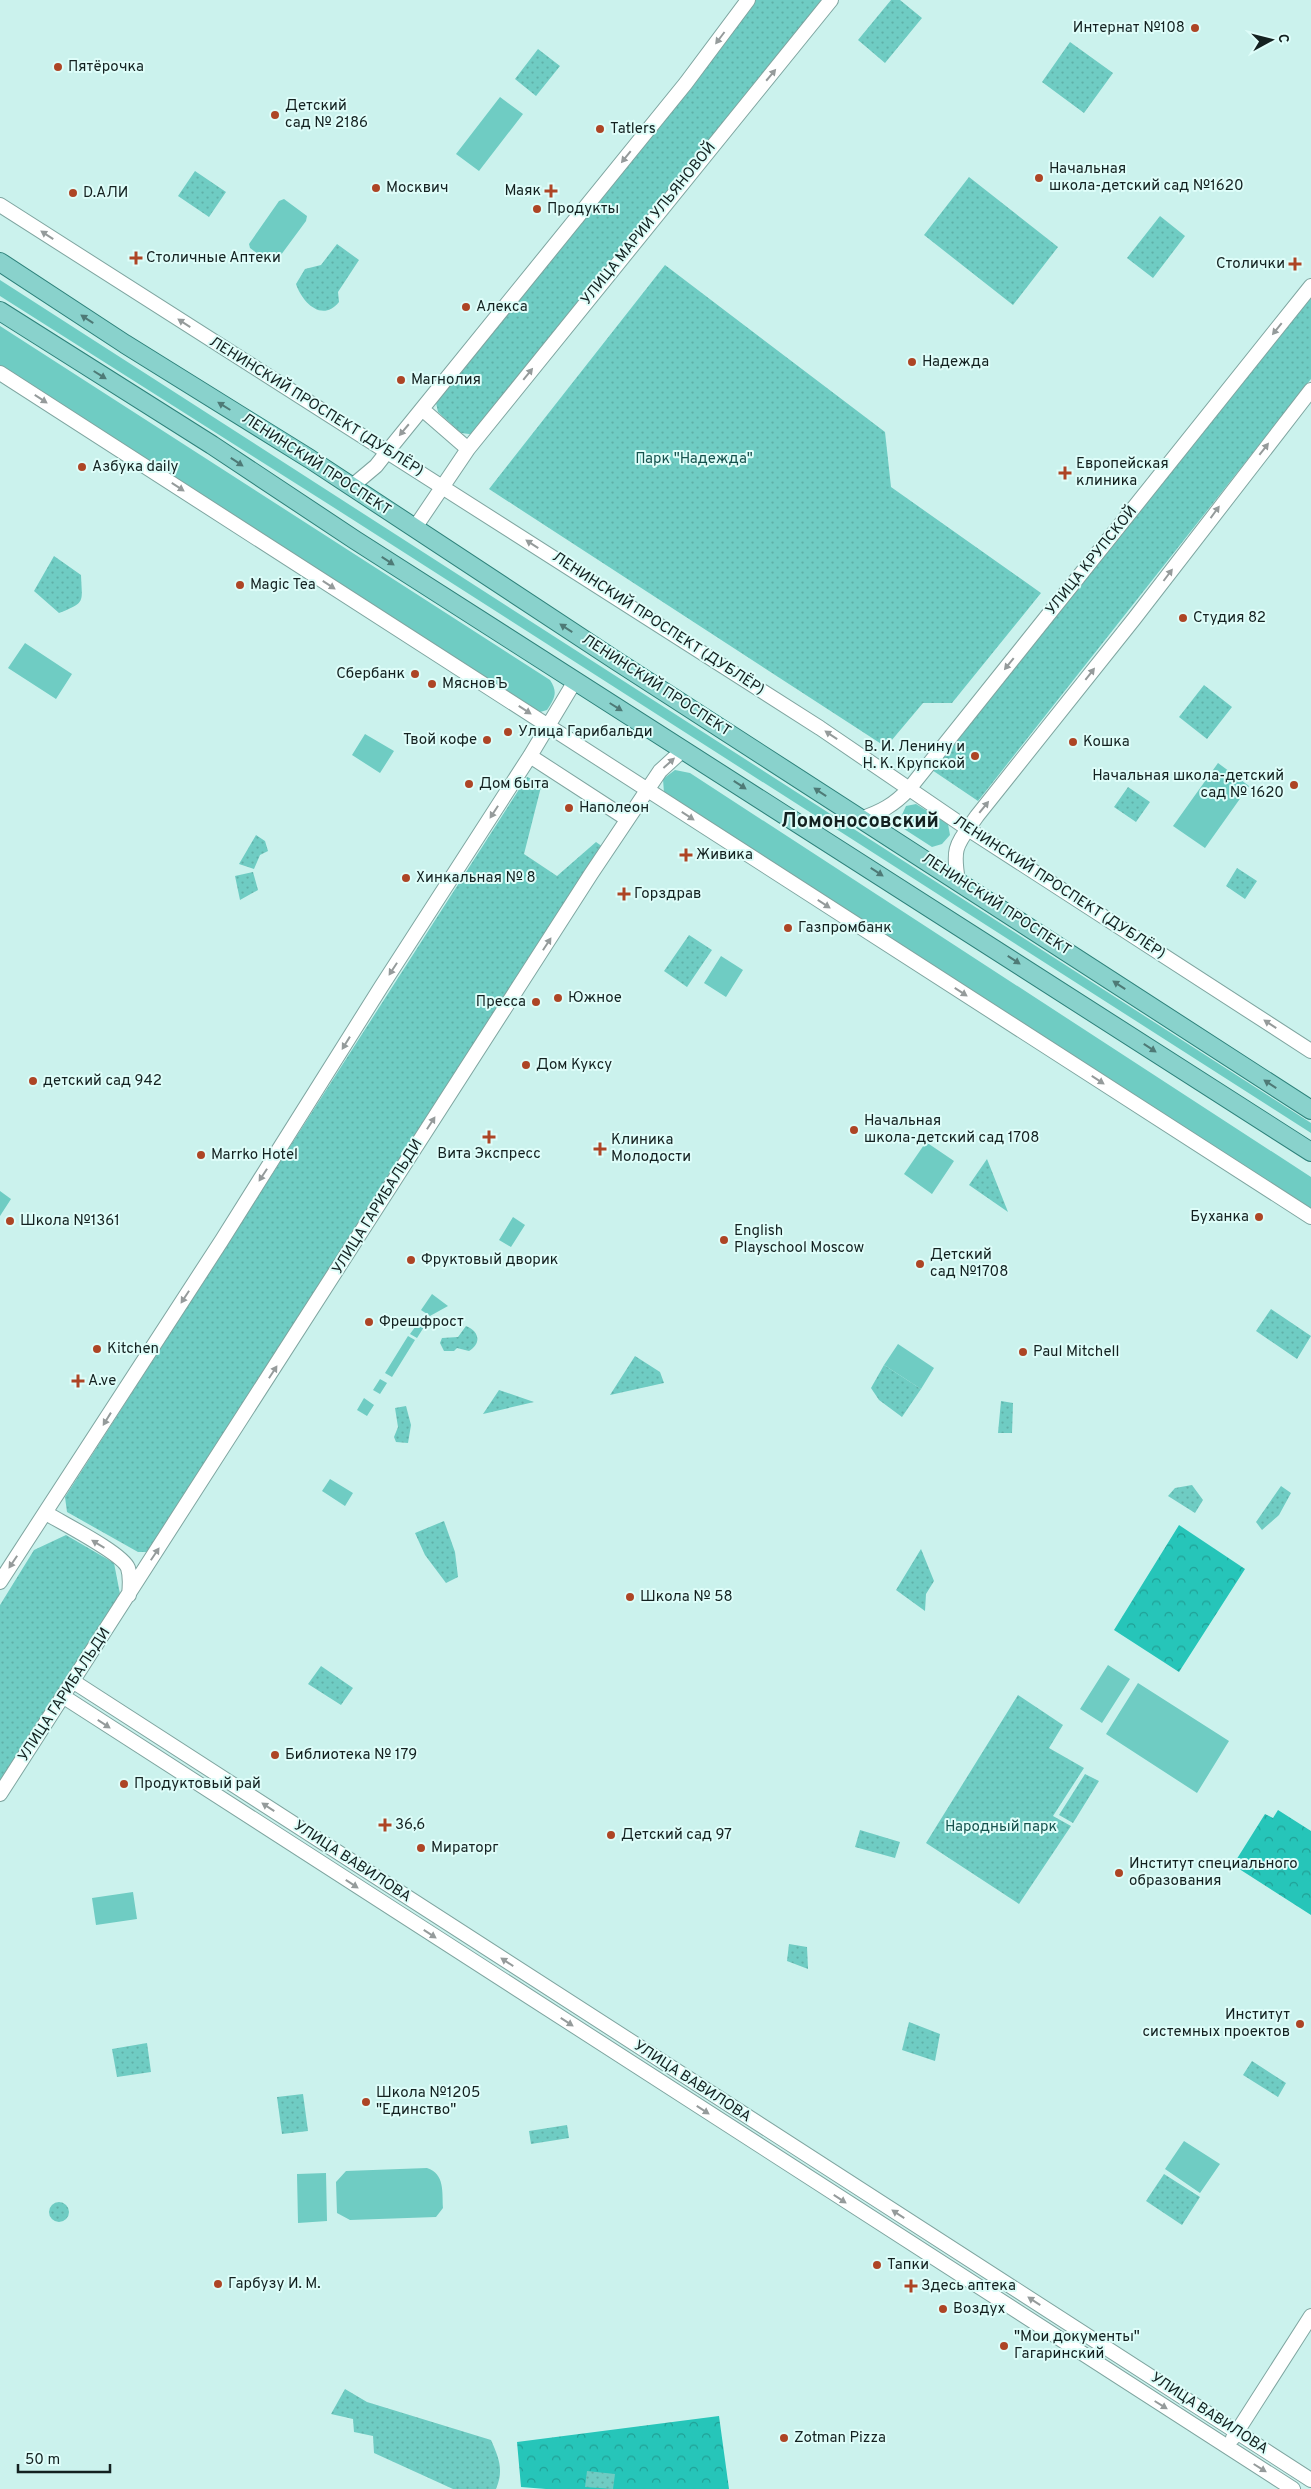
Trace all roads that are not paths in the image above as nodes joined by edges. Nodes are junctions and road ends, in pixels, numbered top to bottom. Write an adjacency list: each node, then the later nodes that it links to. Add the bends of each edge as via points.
1 (748, 0): 9 (street, one-way to 9, via 686,83)
2 (831, 0): 10 (street, УЛИЦА МАРИИ УЛЬЯНОВОЙ, one-way to 2)
3 (0, 206): 11 (street, ЛЕНИНСКИЙ ПРОСПЕКТ (ДУБЛЁР), one-way to 3)
4 (0, 262): 12 (main road, ЛЕНИНСКИЙ ПРОСПЕКТ, one-way to 4)
5 (1311, 286): 19 (street, УЛИЦА КРУПСКОЙ, one-way to 19)
6 (0, 312): 15 (main road, one-way to 15, via 212,445)
7 (0, 373): 16 (street, one-way to 16)
8 (1311, 390): 23 (street, one-way to 8)
9 (422, 409): 10 (street); 11 (street, one-way to 11)
10 (468, 449): 13 (street, УЛИЦА МАРИИ УЛЬЯНОВОЙ)
11 (387, 452): 12 (street); 13 (street, ЛЕНИНСКИЙ ПРОСПЕКТ (ДУБЛЁР))
12 (351, 487): 14 (main road, ЛЕНИНСКИЙ ПРОСПЕКТ)
13 (443, 487): 14 (street, УЛИЦА МАРИИ УЛЬЯНОВОЙ); 19 (street, ЛЕНИНСКИЙ ПРОСПЕКТ (ДУБЛЁР), one-way to 13, via 820,728)
14 (414, 529): 22 (main road, ЛЕНИНСКИЙ ПРОСПЕКТ, one-way to 14)
15 (575, 681): 16 (street); 17 (main road, one-way to 17)
16 (549, 726): 18 (street); 20 (street)
17 (684, 749): 20 (street, УЛИЦА ГАРИБАЛЬДИ, one-way to 17, via 660,771); 27 (main road, one-way to 27)
18 (530, 756): 21 (street); 29 (street, one-way to 29)
19 (908, 789): 22 (street, УЛИЦА КРУПСКОЙ, via 894,804); 23 (street, ЛЕНИНСКИЙ ПРОСПЕКТ (ДУБЛЁР))
20 (647, 790): 21 (street, УЛИЦА ГАРИБАЛЬДИ); 28 (street, one-way to 28)
21 (627, 819): 31 (street, УЛИЦА ГАРИБАЛЬДИ, one-way to 21)
22 (860, 819): 24 (main road, ЛЕНИНСКИЙ ПРОСПЕКТ)
23 (968, 828): 24 (street, via 958,843 954,858); 25 (street, ЛЕНИНСКИЙ ПРОСПЕКТ (ДУБЛЁР), one-way to 23)
24 (958, 881): 26 (main road, ЛЕНИНСКИЙ ПРОСПЕКТ, one-way to 24)
25 (1311, 1051)
26 (1311, 1110)
27 (1311, 1152)
28 (1311, 1217)
29 (46, 1513): 30 (street, one-way to 30); 31 (street, one-way to 29, via 127,1566 116,1555)
30 (0, 1582)
31 (129, 1595): 32 (street, УЛИЦА ГАРИБАЛЬДИ)
32 (74, 1682): 33 (street, УЛИЦА ГАРИБАЛЬДИ); 36 (street, УЛИЦА ВАВИЛОВА, one-way to 32)
33 (64, 1697): 34 (street, УЛИЦА ГАРИБАЛЬДИ); 37 (street, УЛИЦА ВАВИЛОВА, one-way to 37)
34 (0, 1794)
35 (1311, 2316): 36 (street)
36 (1237, 2432): 37 (street); 38 (street, УЛИЦА ВАВИЛОВА)
37 (1227, 2447): 39 (street, УЛИЦА ВАВИЛОВА, one-way to 39)
38 (1311, 2480)
39 (1293, 2489)

